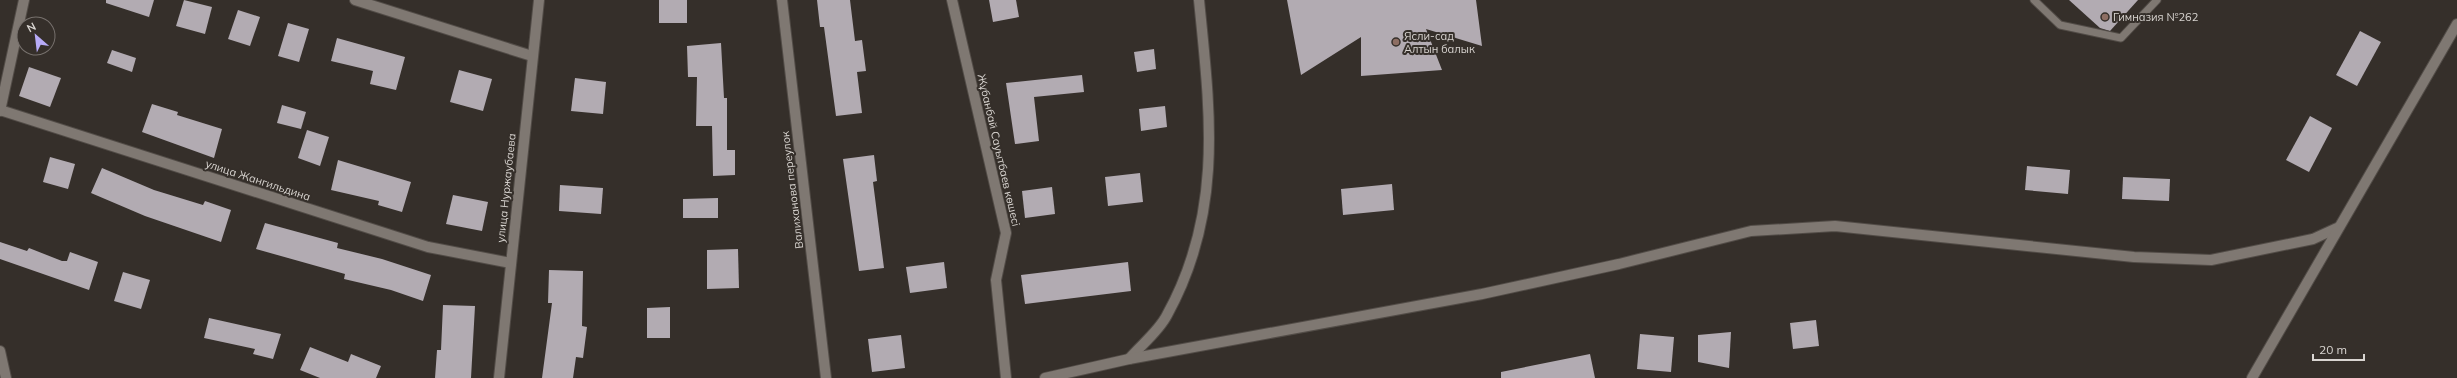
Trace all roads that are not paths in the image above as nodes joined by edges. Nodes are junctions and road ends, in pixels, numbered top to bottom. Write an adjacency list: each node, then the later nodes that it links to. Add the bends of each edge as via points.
1 (24, 0): 11 (street)
2 (355, 0): 10 (street)
3 (539, 0): 10 (street, улица Нуржаубаева)
4 (782, 0): 18 (street, Валиханова переулок)
5 (952, 0): 19 (street, Жұбанбай Сауытбаев көшесі, via 1006,233 996,280)
6 (1199, 0): 15 (street, via 1211,143 1206,205 1191,262 1167,317)
7 (2034, 0): 8 (lane, via 2060,25 2121,38)
8 (2157, 0)
9 (2457, 24): 12 (street)
10 (532, 56): 13 (street, улица Нуржаубаева)
11 (0, 110): 13 (street, улица Жангильдина, via 428,247)
12 (2337, 228): 15 (street, via 2313,239 2211,260 2134,257 1835,226 1751,231 1619,264 1482,294); 21 (street, via 2333,240)
13 (511, 263): 17 (street, улица Нуржаубаева)
14 (0, 351): 16 (street)
15 (1129, 359): 20 (street)
16 (6, 378)
17 (499, 378)
18 (826, 378)
19 (1006, 378)
20 (1045, 378)
21 (2252, 378)

